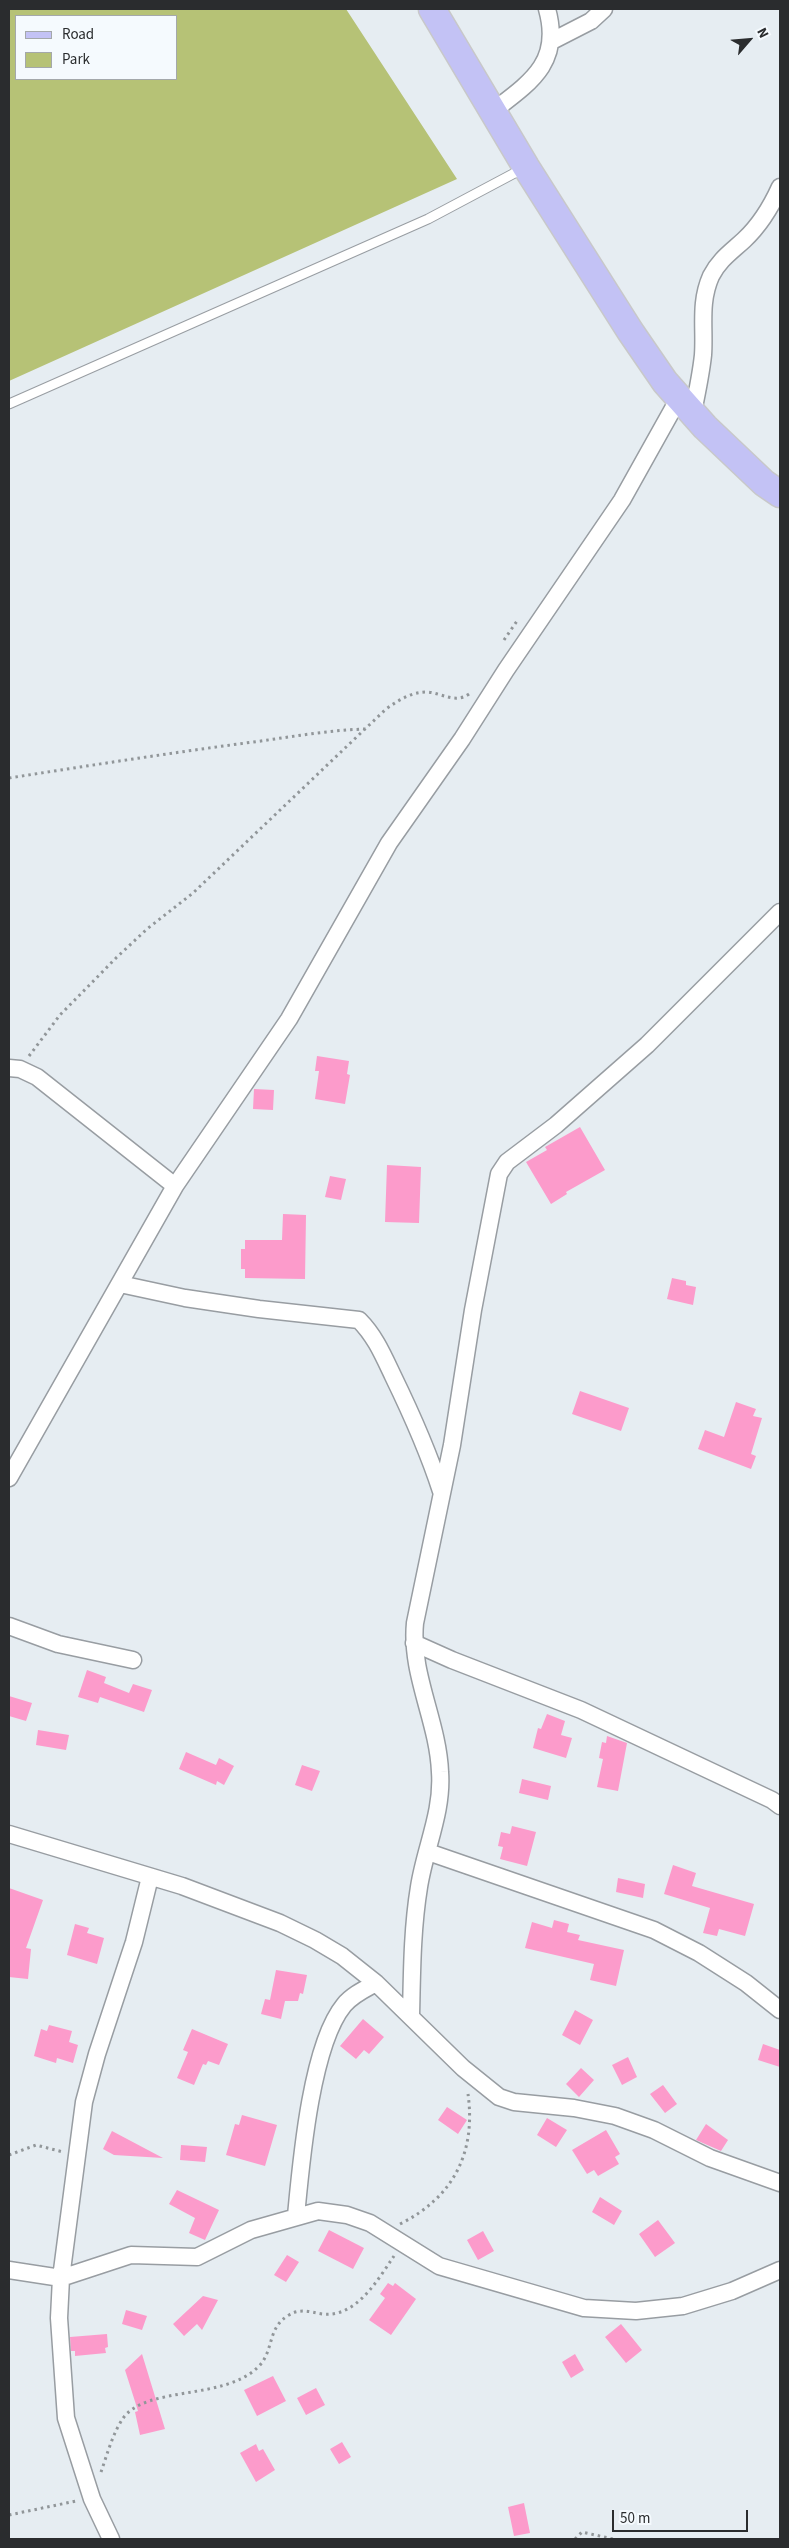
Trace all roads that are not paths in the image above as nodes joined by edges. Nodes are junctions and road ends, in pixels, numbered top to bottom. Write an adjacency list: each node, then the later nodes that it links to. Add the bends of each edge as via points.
1 (432, 9): 5 (main road)
2 (547, 9): 4 (street)
3 (604, 9): 4 (street, via 591,21)
4 (552, 41): 5 (street, via 547,60 538,73)
5 (493, 111): 6 (main road)
6 (526, 167): 8 (lane, via 428,219); 9 (main road, via 630,331 665,382)
7 (780, 187): 9 (street, via 758,225 724,256 712,275 705,292 702,317 703,353)
8 (9, 404)
9 (686, 405): 10 (main road, via 764,483); 13 (street, via 389,843 289,1019)
10 (780, 494)
11 (780, 912): 16 (street, via 647,1045 556,1125 507,1162 499,1174 452,1445)
12 (14, 1069): 13 (street, via 37,1077)
13 (176, 1186): 14 (street)
14 (120, 1284): 15 (street); 16 (street, via 250,1308 359,1320 370,1330 402,1393)
15 (9, 1478)
16 (441, 1491): 18 (street)
17 (9, 1626): 19 (street, via 58,1644)
18 (414, 1643): 20 (street, via 581,1710); 22 (street, via 440,1771 436,1824)
19 (133, 1660)
20 (780, 1806)
21 (9, 1834): 23 (street)
22 (428, 1852): 25 (street, via 654,1930 699,1953 746,1983); 26 (street, via 419,1886 410,1984)
23 (150, 1877): 24 (street, via 222,1901 297,1932 342,1956); 31 (street, via 134,1942 84,2102)
24 (376, 1983): 26 (street); 28 (street, via 346,2003 338,2013 318,2064 303,2147)
25 (780, 2010)
26 (411, 2016): 27 (street, via 463,2068 499,2097 514,2102 616,2116 654,2130 710,2158)
27 (780, 2183)
28 (296, 2216): 30 (street, via 329,2212 347,2215 386,2230 439,2266 584,2308 636,2311 683,2306 732,2291); 31 (street, via 251,2230 197,2257 131,2255)
29 (9, 2270): 31 (street)
30 (780, 2270)
31 (61, 2278): 32 (street, via 58,2318 66,2418 92,2498)
32 (111, 2539)

